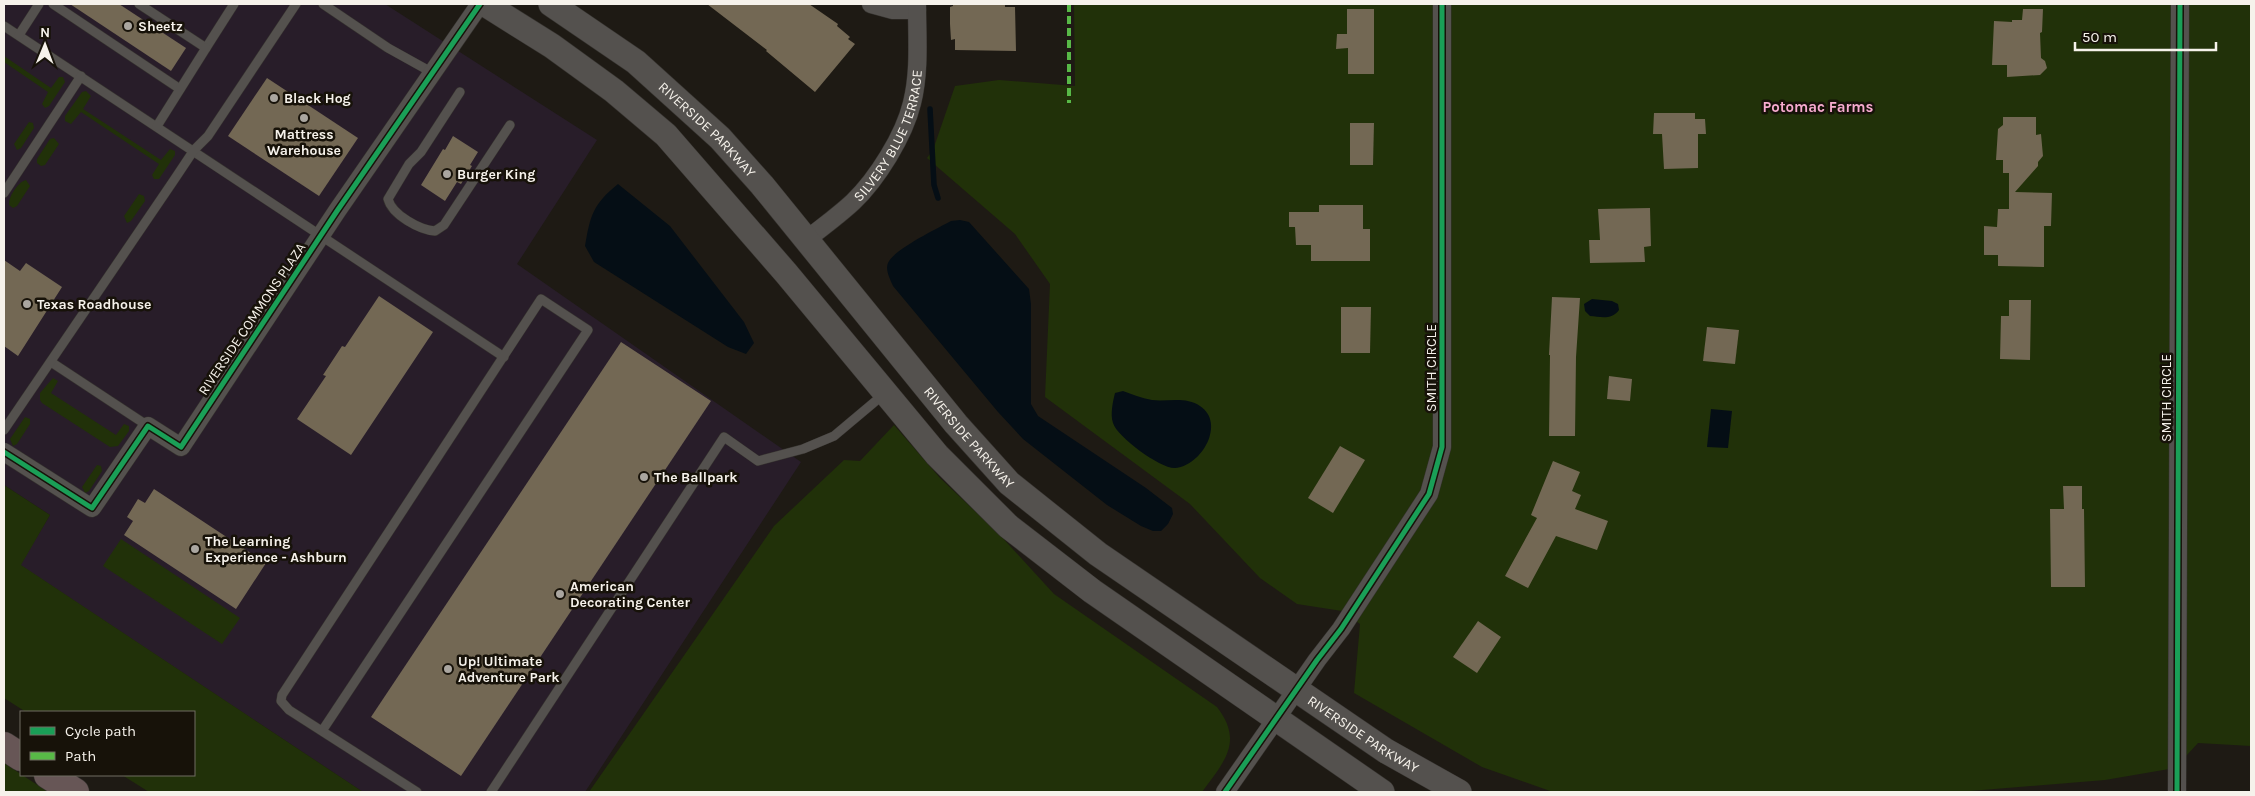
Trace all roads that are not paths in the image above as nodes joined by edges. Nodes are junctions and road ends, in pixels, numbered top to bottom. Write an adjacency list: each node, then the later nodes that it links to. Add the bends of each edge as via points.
1 (39, 4): 15 (lane)
2 (52, 4): 19 (lane)
3 (139, 4): 16 (lane)
4 (234, 4): 16 (lane)
5 (296, 4): 23 (lane, via 208,136)
6 (323, 4): 17 (lane, via 388,48)
7 (480, 4): 17 (street, RIVERSIDE COMMONS PLAZA)
8 (485, 4): 29 (main road, via 552,46 666,134 786,272)
9 (551, 4): 26 (main road, RIVERSIDE PARKWAY, via 636,62 694,113 762,185)
10 (871, 4): 13 (street, via 893,10)
11 (1442, 4): 33 (street, SMITH CIRCLE, via 1442,447 1429,494 1341,629)
12 (2180, 4): 45 (street, SMITH CIRCLE)
13 (917, 7): 26 (street, SILVERY BLUE TERRACE, via 917,64 912,103 905,123 879,170 854,201)
14 (4, 26): 15 (lane)
15 (19, 35): 18 (lane)
16 (206, 48): 19 (lane)
17 (433, 73): 25 (street, RIVERSIDE COMMONS PLAZA)
18 (81, 76): 22 (lane); 24 (lane)
19 (180, 89): 22 (lane)
20 (460, 92): 21 (lane, via 388,199 395,211 426,230 435,231 444,225)
21 (510, 125)
22 (157, 126): 23 (lane)
23 (194, 150): 25 (lane); 28 (lane)
24 (4, 193)
25 (322, 235): 27 (lane); 30 (street, RIVERSIDE COMMONS PLAZA, via 181,447)
26 (805, 241): 33 (main road, RIVERSIDE PARKWAY, via 1009,483 1098,554)
27 (504, 357): 35 (lane, via 282,695 281,701 289,710); 35 (lane, via 541,299 588,330)
28 (51, 362): 30 (lane); 31 (lane)
29 (884, 394): 34 (main road, via 955,476 1032,547); 41 (lane, via 834,436 803,449 758,461 724,437)
30 (148, 426): 32 (street, via 92,508)
31 (4, 430)
32 (4, 452)
33 (1296, 689): 34 (street, SMITH CIRCLE); 44 (main road, RIVERSIDE PARKWAY, via 1386,750)
34 (1276, 719): 42 (street, SMITH CIRCLE); 43 (main road)
35 (322, 731): 40 (lane)
36 (4, 746): 37 (highway)
37 (20, 756)
38 (50, 776): 39 (highway)
39 (74, 792)
40 (417, 792)
41 (491, 792)
42 (1225, 792)
43 (1382, 792)
44 (1459, 792)
45 (2177, 792)

